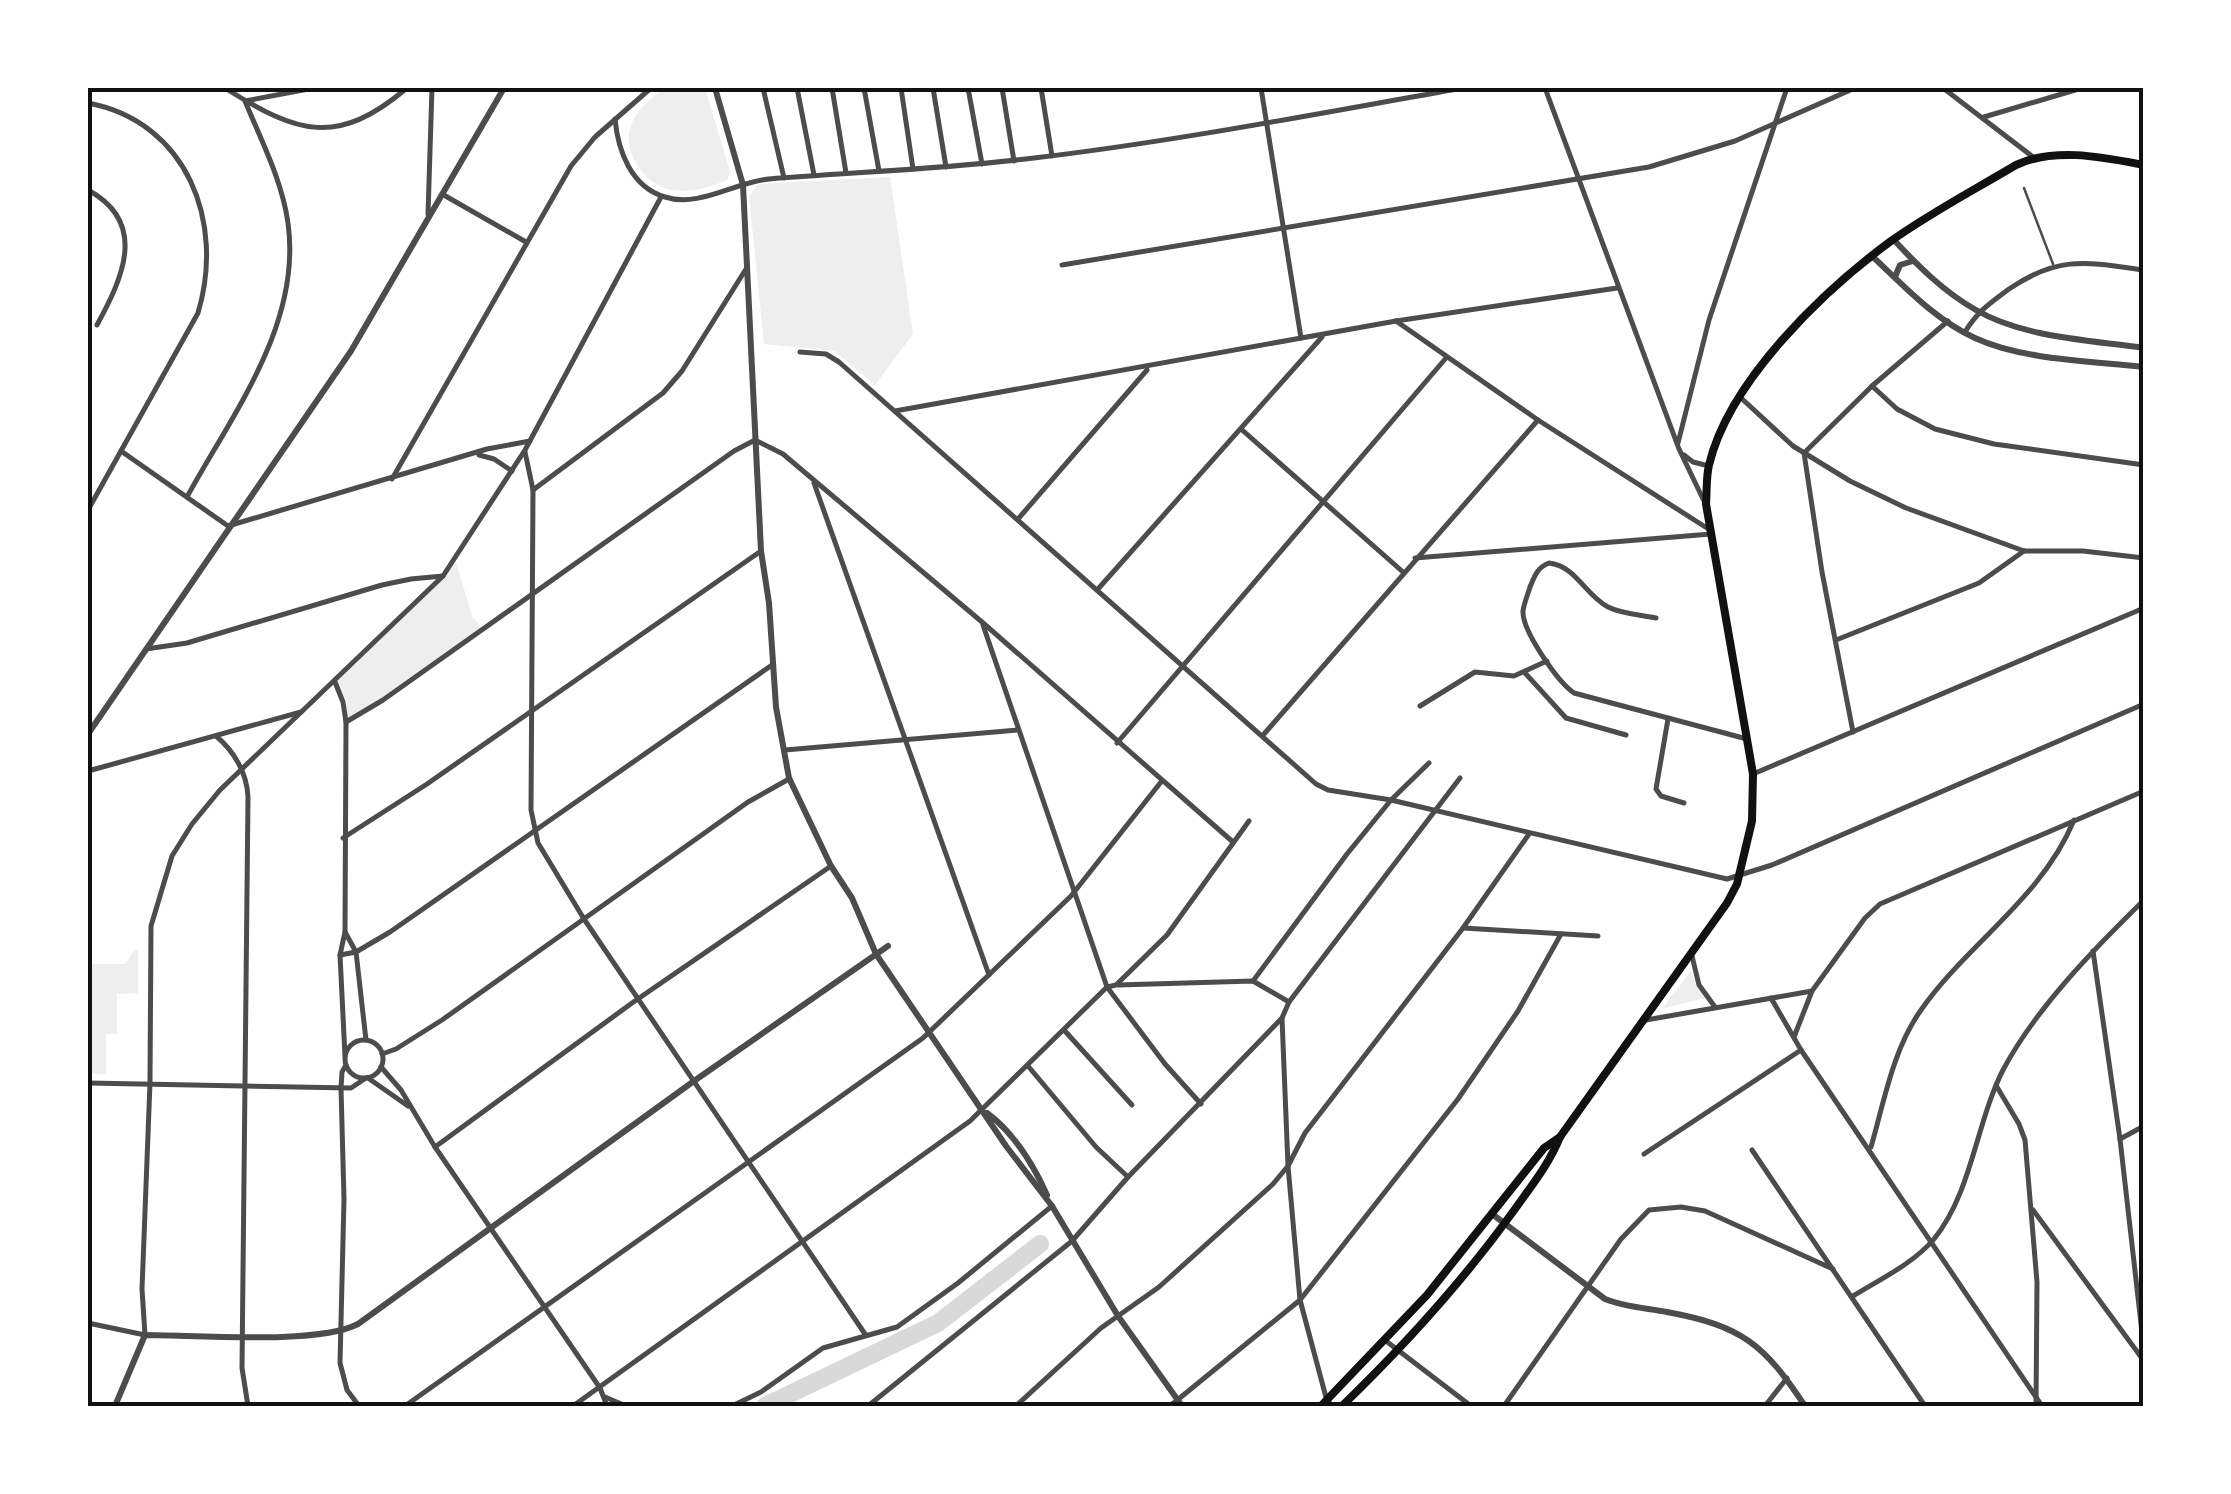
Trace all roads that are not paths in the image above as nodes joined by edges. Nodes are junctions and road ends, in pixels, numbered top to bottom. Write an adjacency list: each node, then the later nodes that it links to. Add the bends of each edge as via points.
1 (225, 88): 24 (street)
2 (314, 88): 24 (street)
3 (406, 88): 24 (street, via 376,112 338,128 286,120)
4 (432, 88): 47 (street)
5 (504, 88): 45 (street)
6 (651, 88): 27 (street)
7 (715, 88): 42 (street)
8 (763, 88): 40 (street)
9 (797, 88): 39 (street)
10 (832, 88): 38 (street)
11 (864, 88): 37 (street)
12 (900, 88): 36 (street)
13 (934, 88): 35 (street)
14 (968, 88): 33 (street)
15 (1002, 88): 32 (street)
16 (1041, 88): 30 (street)
17 (1261, 88): 28 (street)
18 (1462, 88): 28 (street)
19 (1545, 88): 41 (street)
20 (1787, 88): 29 (street)
21 (1855, 88): 29 (street)
22 (1943, 88): 26 (street)
23 (2082, 88): 26 (street)
24 (245, 100): 89 (street, via 288,224 284,304 272,341)
25 (88, 104): 80 (street, via 144,126 172,151 192,184 208,238 207,284 198,313)
26 (1984, 117): 31 (street)
27 (616, 119): 46 (street, via 632,174); 50 (street, via 582,151)
28 (1267, 122): 30 (street); 48 (street)
29 (1772, 126): 41 (street, via 1679,160); 78 (street, via 1709,320)
30 (1052, 156): 32 (street)
31 (2033, 156): 34 (main road); 49 (main road)
32 (1014, 161): 33 (street)
33 (982, 164): 35 (street)
34 (2144, 164)
35 (946, 167): 36 (street)
36 (914, 169): 37 (street)
37 (879, 171): 38 (street)
38 (846, 173): 39 (street)
39 (814, 175): 40 (street)
40 (784, 178): 42 (street)
41 (1577, 180): 48 (street); 58 (street)
42 (743, 185): 46 (street, via 676,200); 55 (street)
43 (2024, 188): 54 (lane)
44 (88, 190): 62 (street, via 110,207 126,240 120,282)
45 (442, 194): 47 (street); 50 (street)
46 (661, 197): 77 (street)
47 (428, 218): 94 (street, via 342,365)
48 (1284, 229): 53 (street); 65 (street)
49 (1893, 239): 51 (main road); 52 (street)
50 (526, 242): 86 (street)
51 (1872, 256): 57 (street); 72 (main road, via 1817,305)
52 (1914, 261): 57 (street, via 1904,261); 59 (street)
53 (1062, 265)
54 (2054, 265): 56 (street, via 2086,261); 59 (street)
55 (748, 266): 76 (street); 88 (street, via 663,392)
56 (2144, 270)
57 (1895, 278): 61 (street)
58 (1617, 288): 60 (street); 78 (street)
59 (1978, 312): 63 (street); 66 (street, via 2030,329)
60 (1396, 321): 64 (street); 68 (street)
61 (1948, 321): 63 (street); 71 (street)
62 (97, 325)
63 (1965, 332): 69 (street, via 2017,350)
64 (1324, 335): 65 (street); 75 (street)
65 (1301, 338): 70 (street)
66 (2144, 348)
67 (800, 352): 73 (street, via 832,357)
68 (1446, 358): 74 (street); 90 (street)
69 (2144, 367)
70 (1148, 368): 73 (street); 93 (street)
71 (1872, 386): 81 (street); 83 (street, via 1896,409 1935,429)
72 (1739, 396): 81 (street); 84 (main road)
73 (895, 411): 93 (street)
74 (1538, 420): 95 (street); 98 (street)
75 (1241, 429): 90 (street); 102 (street)
76 (755, 440): 87 (street); 96 (street); 103 (street)
77 (530, 441): 79 (street); 82 (street)
78 (1678, 447): 84 (street); 91 (street)
79 (525, 450): 85 (street); 88 (street)
80 (122, 451): 89 (street); 92 (street)
81 (1804, 453): 97 (street, via 1906,508); 107 (street)
82 (476, 454): 85 (street); 86 (street)
83 (2144, 465)
84 (1708, 466): 91 (main road)
85 (512, 471): 101 (street)
86 (392, 479): 94 (street)
87 (813, 480): 106 (street); 127 (street)
88 (533, 490): 103 (street)
89 (187, 497): 94 (street)
90 (1324, 501): 100 (street); 111 (street)
91 (1706, 504): 95 (main road)
92 (88, 510)
93 (1018, 519): 102 (street)
94 (228, 526): 108 (street)
95 (1710, 532): 98 (street); 126 (main road)
96 (762, 551): 110 (street); 117 (street)
97 (2024, 551): 99 (street); 107 (street, via 1979,582)
98 (1415, 558): 100 (street)
99 (2144, 558)
100 (1402, 572): 123 (street)
101 (443, 576): 108 (street, via 382,585); 113 (street)
102 (1098, 589): 111 (street)
103 (531, 593): 117 (street); 119 (street)
104 (2144, 608): 121 (street)
105 (1656, 618): 109 (street, via 1604,605 1560,564 1544,564 1523,610)
106 (982, 622): 120 (street); 128 (street)
107 (1836, 640): 121 (street)
108 (145, 650): 122 (street)
109 (1547, 661): 112 (street); 118 (street, via 1574,693)
110 (772, 664): 129 (street); 143 (street)
111 (1185, 666): 123 (street); 128 (street)
112 (1525, 673): 115 (street, via 1476,672); 124 (street, via 1566,718)
113 (334, 682): 116 (street); 119 (street)
114 (2144, 704): 148 (street)
115 (1420, 706)
116 (306, 710): 125 (street); 131 (street)
117 (532, 710): 143 (street); 145 (street)
118 (1668, 719): 126 (street); 139 (street, via 1656,789)
119 (346, 722): 145 (street)
120 (1018, 730): 127 (street); 149 (street)
121 (1853, 732): 133 (street)
122 (88, 734)
123 (1264, 734): 138 (street, via 1322,788)
124 (1626, 735)
125 (216, 736): 131 (street); 132 (street)
126 (1747, 739): 133 (main road)
127 (904, 741): 129 (street); 162 (street)
128 (1117, 743): 136 (street)
129 (782, 750): 134 (street)
130 (1429, 763): 138 (street)
131 (242, 771): 186 (street, via 192,824 172,856 156,904 149,948); 187 (street, via 248,797)
132 (88, 772)
133 (1753, 774): 148 (main road, via 1752,821)
134 (789, 778): 147 (street); 151 (street)
135 (1460, 778): 140 (street)
136 (1161, 782): 146 (street); 149 (street)
137 (2144, 791): 141 (street)
138 (1391, 800): 140 (street); 163 (street)
139 (1684, 802)
140 (1434, 810): 144 (street); 169 (street)
141 (2074, 820): 166 (street, via 1880,904); 198 (street, via 2050,866 1918,1013)
142 (1249, 821): 146 (street)
143 (534, 832): 151 (street); 158 (street)
144 (1529, 834): 148 (street); 152 (street)
145 (343, 838): 153 (street)
146 (1233, 842): 164 (street, via 1166,934)
147 (830, 866): 159 (street); 168 (street)
148 (1739, 877): 161 (main road)
149 (1076, 890): 162 (street); 165 (street)
150 (2144, 900): 157 (street)
151 (584, 919): 168 (street); 178 (street, via 442,1020)
152 (1463, 928): 154 (street); 202 (street, via 1305,1133)
153 (345, 932): 158 (street); 160 (street)
154 (1561, 934): 155 (street); 215 (street, via 1458,1099)
155 (1598, 936)
156 (888, 946): 159 (street)
157 (2093, 950): 188 (street); 196 (street)
158 (356, 952): 160 (street); 176 (street)
159 (876, 954): 174 (street); 184 (street)
160 (340, 955): 179 (street)
161 (1692, 956): 170 (street, via 1698,985); 172 (main road)
162 (989, 975): 174 (street)
163 (1253, 981): 164 (street); 169 (street)
164 (1116, 985): 165 (street)
165 (1107, 987): 173 (street); 190 (street)
166 (1812, 990): 167 (street); 175 (street)
167 (1770, 998): 170 (street); 175 (street)
168 (638, 999): 184 (street); 197 (street)
169 (1289, 1002): 171 (street)
170 (1715, 1007): 172 (street)
171 (1282, 1018): 190 (street); 202 (street)
172 (1646, 1020): 195 (main road)
173 (1064, 1029): 182 (street); 191 (street)
174 (928, 1033): 193 (street); 201 (street)
175 (1794, 1038): 177 (street)
176 (366, 1041): 178 (street); 179 (street)
177 (1801, 1050): 198 (street); 200 (street)
178 (382, 1054): 181 (street)
179 (346, 1056): 180 (street)
180 (346, 1065): 183 (street, via 354,1076); 189 (street)
181 (381, 1066): 183 (street); 192 (street)
182 (1028, 1066): 193 (street); 203 (street)
183 (367, 1078): 189 (street); 192 (street)
184 (694, 1081): 201 (street); 208 (street)
185 (88, 1083): 186 (street)
186 (150, 1083): 187 (street); 221 (street)
187 (244, 1086): 189 (street); 222 (street)
188 (1996, 1086): 205 (street, via 2024,1140); 210 (street, via 1956,1200)
189 (341, 1088): 219 (street)
190 (1201, 1104): 203 (street)
191 (1132, 1105)
192 (410, 1108): 197 (street)
193 (984, 1110): 204 (street, via 1018,1145); 211 (street)
194 (2144, 1126): 196 (street)
195 (1560, 1137): 206 (main road); 207 (main road)
196 (2120, 1139): 224 (street)
197 (435, 1147): 208 (street)
198 (1870, 1148): 210 (street)
199 (1752, 1150): 212 (street)
200 (1644, 1154)
201 (750, 1163): 211 (street); 216 (street)
202 (1288, 1166): 215 (street); 217 (street, via 1173,1275)
203 (1128, 1177): 209 (street)
204 (1052, 1206): 209 (street); 220 (street, via 897,1327)
205 (2032, 1207): 226 (street); 231 (street)
206 (1492, 1214): 207 (street); 223 (main road)
207 (1504, 1224): 213 (street); 225 (main road)
208 (491, 1228): 216 (street); 219 (street)
209 (1072, 1241): 217 (street); 241 (street)
210 (1932, 1242): 214 (street); 231 (street)
211 (804, 1243): 220 (street); 228 (street)
212 (1833, 1269): 213 (street, via 1726,1218 1662,1208 1636,1221); 214 (street)
213 (1587, 1287): 227 (street, via 1618,1304 1726,1329 1765,1351); 246 (street)
214 (1853, 1296): 249 (street)
215 (1300, 1300): 230 (street); 232 (street)
216 (545, 1308): 228 (street); 236 (street)
217 (1118, 1316): 230 (street); 242 (street)
218 (88, 1323): 221 (street)
219 (341, 1332): 222 (street); 235 (street, via 342,1373)
220 (865, 1334): 240 (street, via 823,1348)
221 (145, 1335): 222 (street); 233 (street)
222 (243, 1335): 234 (street)
223 (1386, 1341): 225 (street); 232 (main road)
224 (2144, 1350)
225 (1398, 1351): 244 (main road); 245 (street)
226 (2144, 1361)
227 (1787, 1378): 247 (street); 248 (street)
228 (600, 1388): 229 (street); 237 (street)
229 (605, 1397): 238 (street); 239 (street)
230 (1180, 1403): 243 (street)
231 (2038, 1404)
232 (1327, 1405)
233 (115, 1406)
234 (248, 1406)
235 (359, 1406)
236 (405, 1406)
237 (574, 1406)
238 (607, 1406)
239 (626, 1406)
240 (732, 1406)
241 (868, 1406)
242 (1016, 1406)
243 (1170, 1406)
244 (1342, 1406)
245 (1471, 1406)
246 (1504, 1406)
247 (1765, 1406)
248 (1806, 1406)
249 (1925, 1406)

